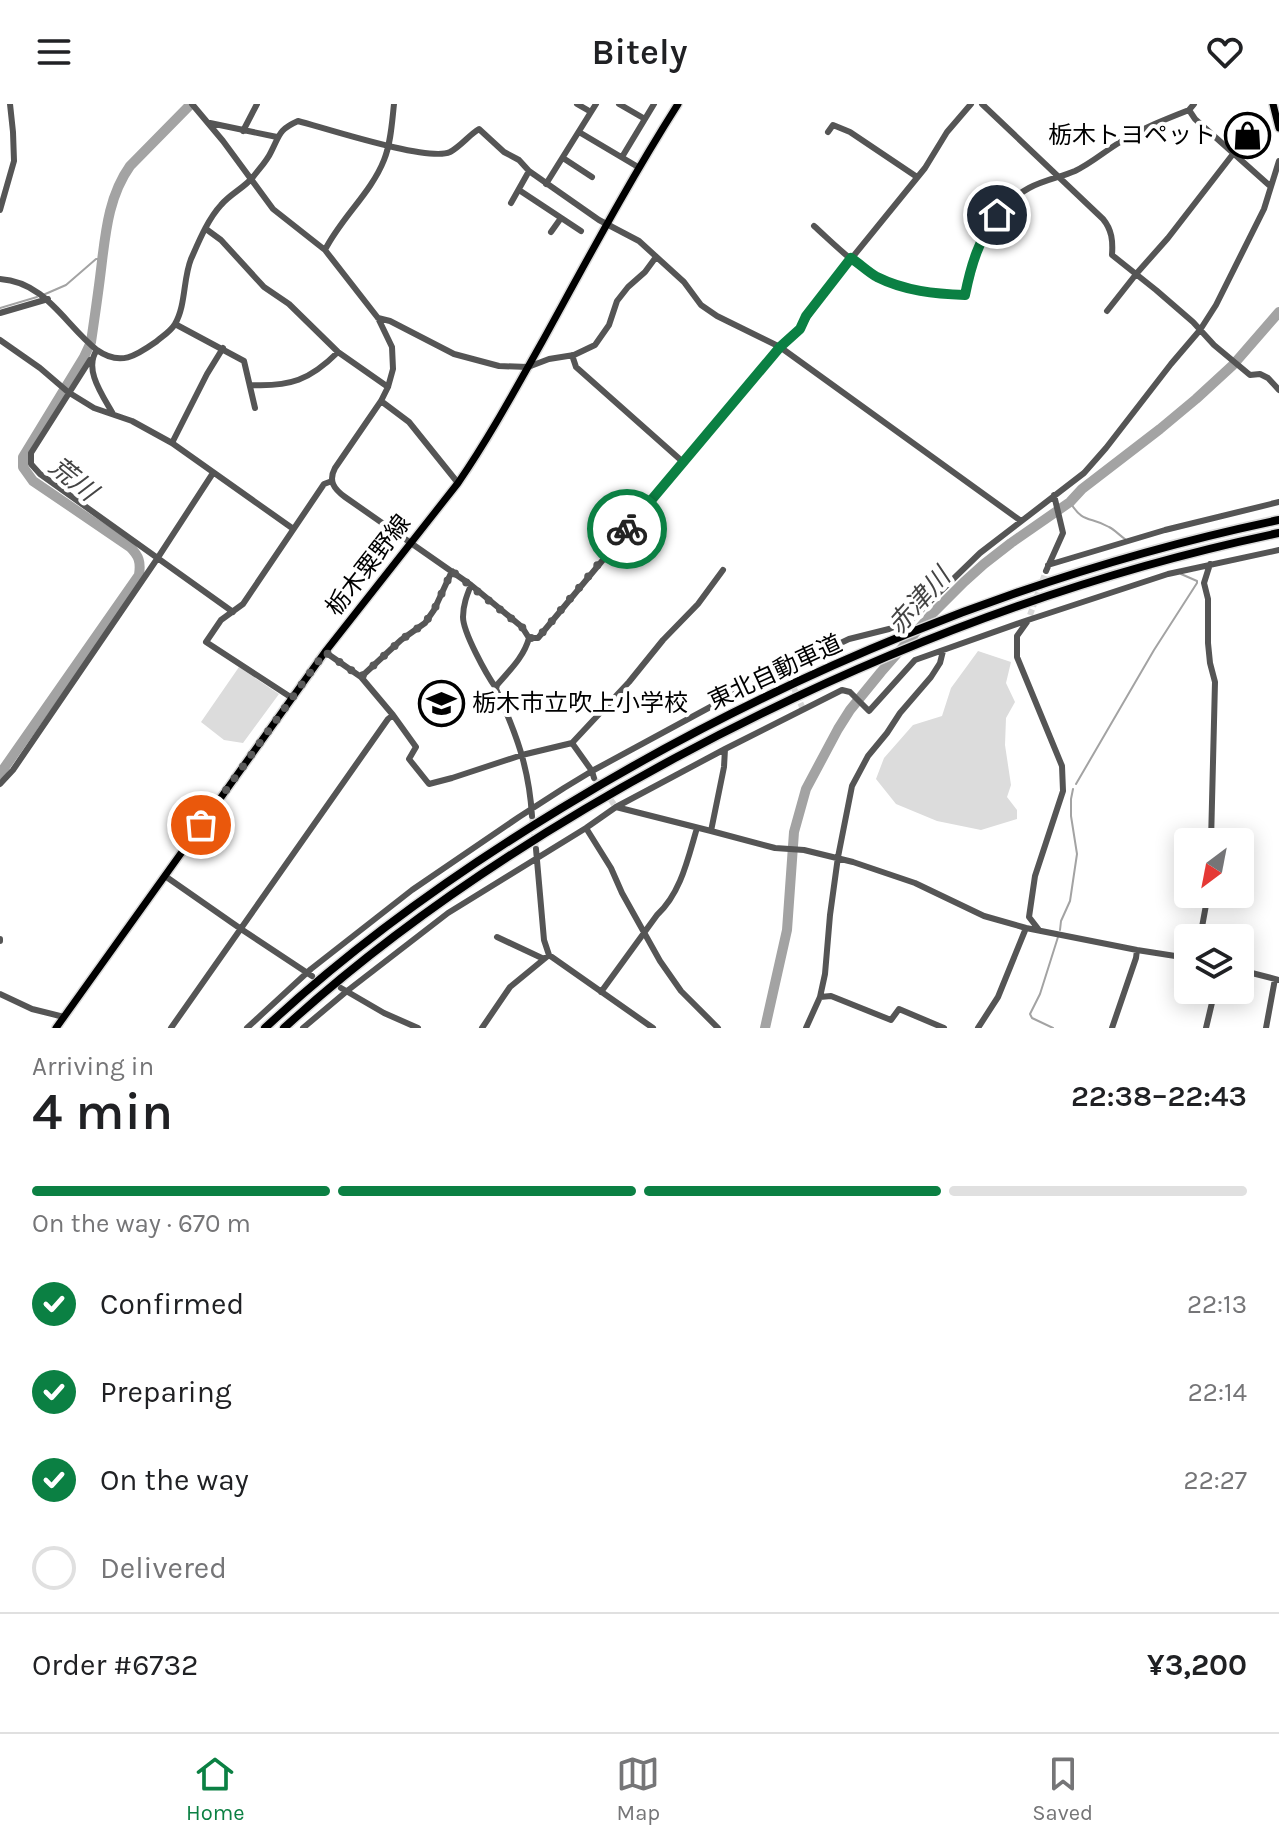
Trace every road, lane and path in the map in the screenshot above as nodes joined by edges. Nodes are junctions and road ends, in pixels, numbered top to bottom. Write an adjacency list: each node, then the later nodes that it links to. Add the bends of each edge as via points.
1 (10, 104): 37 (street, via 14,161)
2 (192, 104): 16 (street)
3 (257, 104): 18 (street)
4 (394, 104): 22 (street)
5 (577, 104): 14 (street)
6 (596, 104): 14 (street)
7 (619, 104): 15 (street)
8 (654, 104): 15 (street)
9 (678, 104): 27 (main road, 栃木粟野線)
10 (971, 104): 30 (street)
11 (982, 104): 31 (street)
12 (1273, 104): 17 (main road)
13 (1191, 107): 23 (street, via 1195,119); 31 (street)
14 (591, 112): 19 (street)
15 (645, 119): 24 (street)
16 (207, 122): 18 (street); 32 (street)
17 (1279, 128)
18 (243, 131): 21 (street)
19 (579, 132): 24 (street); 25 (street)
20 (828, 132): 30 (street, via 833,125 850,132)
21 (277, 137): 22 (street, via 298,121); 32 (street)
22 (388, 146): 28 (street, via 448,153 479,129); 44 (street, via 377,175)
23 (1233, 154): 34 (street); 47 (street)
24 (622, 157): 27 (street)
25 (563, 158): 29 (street); 33 (street)
26 (1279, 161): 34 (street)
27 (638, 167): 39 (main road, 栃木粟野線)
28 (529, 171): 33 (street); 35 (street)
29 (592, 177)
30 (917, 177): 46 (street)
31 (1057, 177): 46 (street, via 1029,188 997,215 977,248 965,295 899,286); 47 (street, via 1103,219 1113,242 1112,255)
32 (251, 180): 41 (street, via 219,207); 44 (street, via 273,209)
33 (546, 184): 39 (street)
34 (1270, 186): 54 (street, via 1232,275)
35 (519, 190): 36 (street); 38 (street)
36 (511, 203)
37 (0, 210)
38 (561, 218): 42 (street); 43 (street)
39 (607, 224): 45 (street); 62 (main road, 栃木粟野線)
40 (814, 226): 46 (street)
41 (206, 229): 53 (street, via 191,260); 59 (street)
42 (581, 231)
43 (551, 232)
44 (325, 250): 52 (street)
45 (656, 257): 56 (street, via 701,305); 60 (street, via 617,301 599,341)
46 (851, 258): 56 (street, via 800,329)
47 (1137, 273): 50 (street); 54 (street)
48 (0, 279): 49 (street)
49 (48, 299): 51 (street); 58 (street)
50 (1107, 311)
51 (0, 313)
52 (378, 318): 62 (street, via 454,354 499,366); 64 (street, via 392,347)
53 (175, 324): 57 (street); 58 (street, via 146,351 128,357 113,359)
54 (1200, 330): 65 (street, via 1250,375 1268,378); 75 (street, via 1084,473)
55 (0, 340): 66 (street)
56 (780, 347): 71 (street); 78 (street)
57 (223, 348): 63 (street, via 244,361); 70 (street)
58 (97, 350): 61 (street)
59 (338, 352): 63 (street, via 299,380); 64 (street)
60 (572, 355): 62 (street); 71 (street, via 576,367)
61 (92, 357): 66 (street); 69 (street, via 91,369)
62 (528, 367): 74 (main road, 栃木粟野線)
63 (250, 385): 68 (street)
64 (388, 387): 67 (street)
65 (1279, 390)
66 (68, 392): 69 (street); 83 (street, via 31,453 31,464)
67 (381, 401): 73 (street, via 335,468); 74 (street, via 409,422)
68 (255, 408)
69 (113, 414): 70 (street)
70 (172, 443): 72 (street)
71 (683, 462): 90 (street, via 538,638)
72 (213, 473): 79 (street); 83 (street)
73 (332, 481): 79 (street, via 324,484); 81 (street, via 334,489)
74 (458, 483): 81 (main road, 栃木粟野線)
75 (1054, 495): 76 (street, via 1063,533 1047,568 1165,530); 78 (street)
76 (1279, 502)
77 (1279, 520): 132 (highway, 東北自動車道, via 1020,592 875,648 707,726 473,864 369,939)
78 (1021, 521): 100 (street, via 957,573 911,620 849,639 738,692)
79 (292, 528): 88 (street)
80 (1279, 533): 133 (highway, 東北自動車道, via 1114,576 955,629 714,737 481,874 396,935)
81 (412, 542): 86 (street); 92 (main road, 栃木粟野線)
82 (1279, 550): 84 (street)
83 (157, 559): 88 (street); 101 (street)
84 (1210, 564): 89 (street); 106 (street, via 1204,583 1215,682)
85 (723, 570): 97 (street)
86 (452, 571): 87 (street); 93 (street, via 425,623)
87 (471, 585): 90 (street); 94 (street, via 462,621)
88 (233, 612): 95 (street, via 206,642)
89 (1029, 618): 91 (street); 114 (street, via 1017,636 1017,657 1064,782 1035,876 1029,917)
90 (529, 638): 94 (street)
91 (943, 650): 98 (street, via 915,660 869,711 842,690); 109 (street, via 931,677 859,772)
92 (325, 652): 93 (street); 95 (main road, 栃木粟野線)
93 (361, 677): 96 (street)
94 (496, 689): 99 (street)
95 (292, 698): 111 (main road, 栃木粟野線)
96 (393, 715): 99 (street, via 416,747 409,759 429,784); 113 (street)
97 (572, 743): 99 (street); 100 (street)
98 (725, 749): 102 (street); 107 (street)
99 (522, 755): 103 (street)
100 (593, 774): 103 (street)
101 (0, 784)
102 (616, 807): 104 (street); 105 (street)
103 (532, 813): 121 (street, via 412,890)
104 (586, 828): 110 (street); 115 (street)
105 (697, 828): 107 (street); 115 (street, via 684,872)
106 (1211, 828)
107 (711, 831): 109 (street)
108 (536, 849): 110 (street)
109 (838, 857): 112 (street); 126 (street)
110 (537, 858): 119 (street); 123 (street, via 448,913)
111 (165, 876): 113 (street); 128 (main road, 栃木粟野線)
112 (1026, 928): 114 (street); 141 (street, via 998,997)
113 (241, 929): 121 (street); 130 (street)
114 (1039, 930): 117 (street)
115 (645, 933): 124 (street); 138 (street, via 681,991)
116 (497, 937): 119 (street)
117 (1137, 950): 118 (street); 142 (street)
118 (1174, 956)
119 (547, 957): 124 (street); 136 (street, via 510,987)
120 (1254, 973): 122 (street)
121 (309, 975): 131 (street)
122 (1277, 979): 144 (street)
123 (344, 990): 134 (street); 135 (street)
124 (601, 992): 137 (street)
125 (0, 994): 128 (street)
126 (820, 997): 139 (street); 140 (street, via 831,996 891,1020 899,1009)
127 (1212, 1004): 143 (street)
128 (64, 1017): 129 (main road, 栃木粟野線)
129 (56, 1028)
130 (171, 1028)
131 (247, 1028)
132 (265, 1028)
133 (284, 1028)
134 (303, 1028)
135 (418, 1028)
136 (482, 1028)
137 (653, 1028)
138 (718, 1028)
139 (806, 1028)
140 (944, 1028)
141 (978, 1028)
142 (1112, 1028)
143 (1206, 1028)
144 (1266, 1028)

